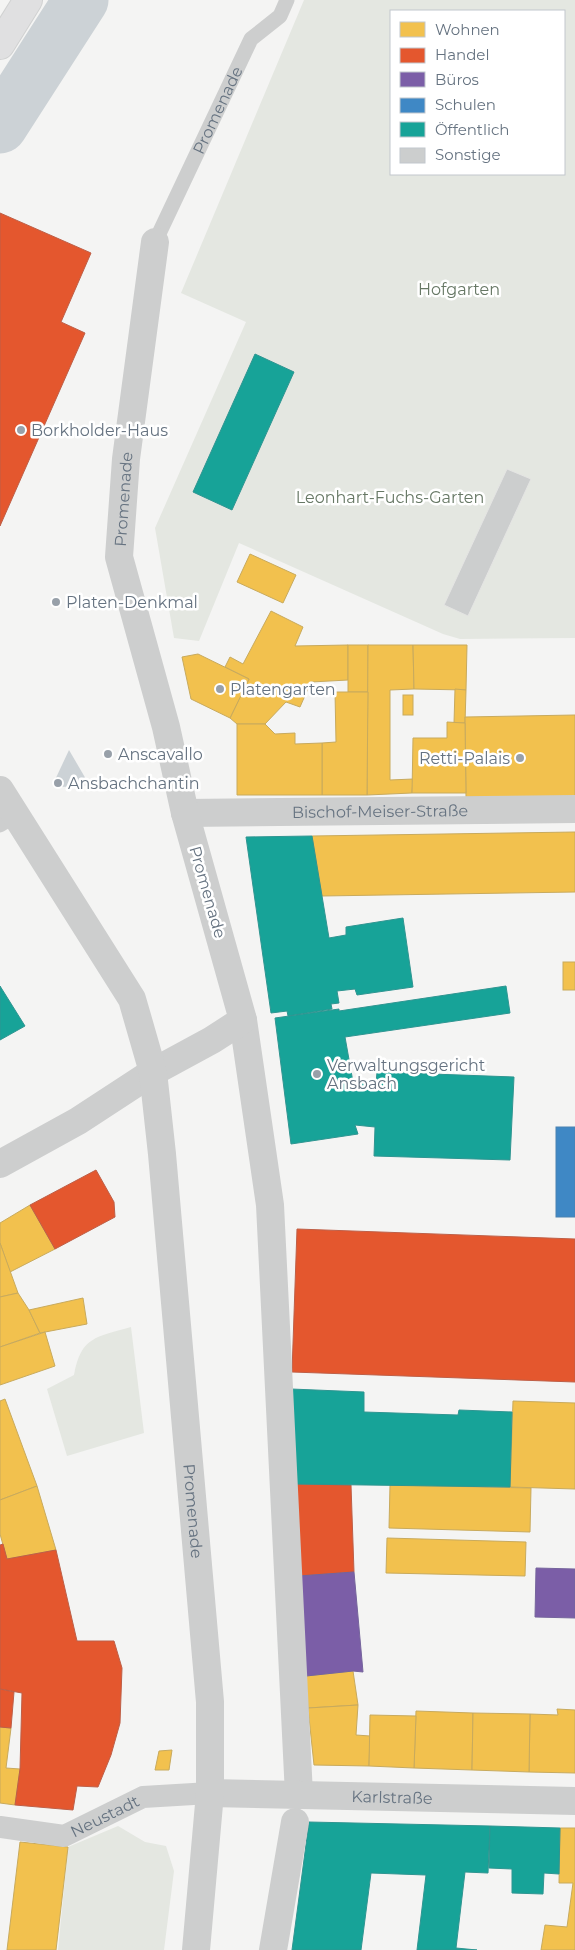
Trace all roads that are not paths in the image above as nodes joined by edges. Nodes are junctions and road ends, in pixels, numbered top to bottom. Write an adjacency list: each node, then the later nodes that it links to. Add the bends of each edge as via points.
1 (28, 0): 3 (main road)
2 (287, 0): 4 (lane, Promenade, via 280,16 251,39)
3 (0, 45)
4 (155, 242): 7 (street, Promenade, via 126,459 119,557 166,727)
5 (0, 790): 8 (street, Promenade)
6 (575, 809): 7 (street, Bischof-Meiser-Straße)
7 (185, 813): 9 (street, Promenade)
8 (8, 820): 10 (street, Promenade, via 132,999)
9 (243, 1020): 10 (street); 13 (street, Promenade, via 270,1205)
10 (153, 1072): 11 (street, via 92,1112); 12 (street, Promenade, via 210,1702)
11 (0, 1164)
12 (210, 1793): 13 (street, Karlstraße); 16 (street, Neustadt, via 143,1797 64,1836); 17 (street, Promenade)
13 (299, 1795): 14 (street, Karlstraße)
14 (575, 1801)
15 (295, 1822): 18 (street)
16 (0, 1827)
17 (196, 1950)
18 (273, 1950)

